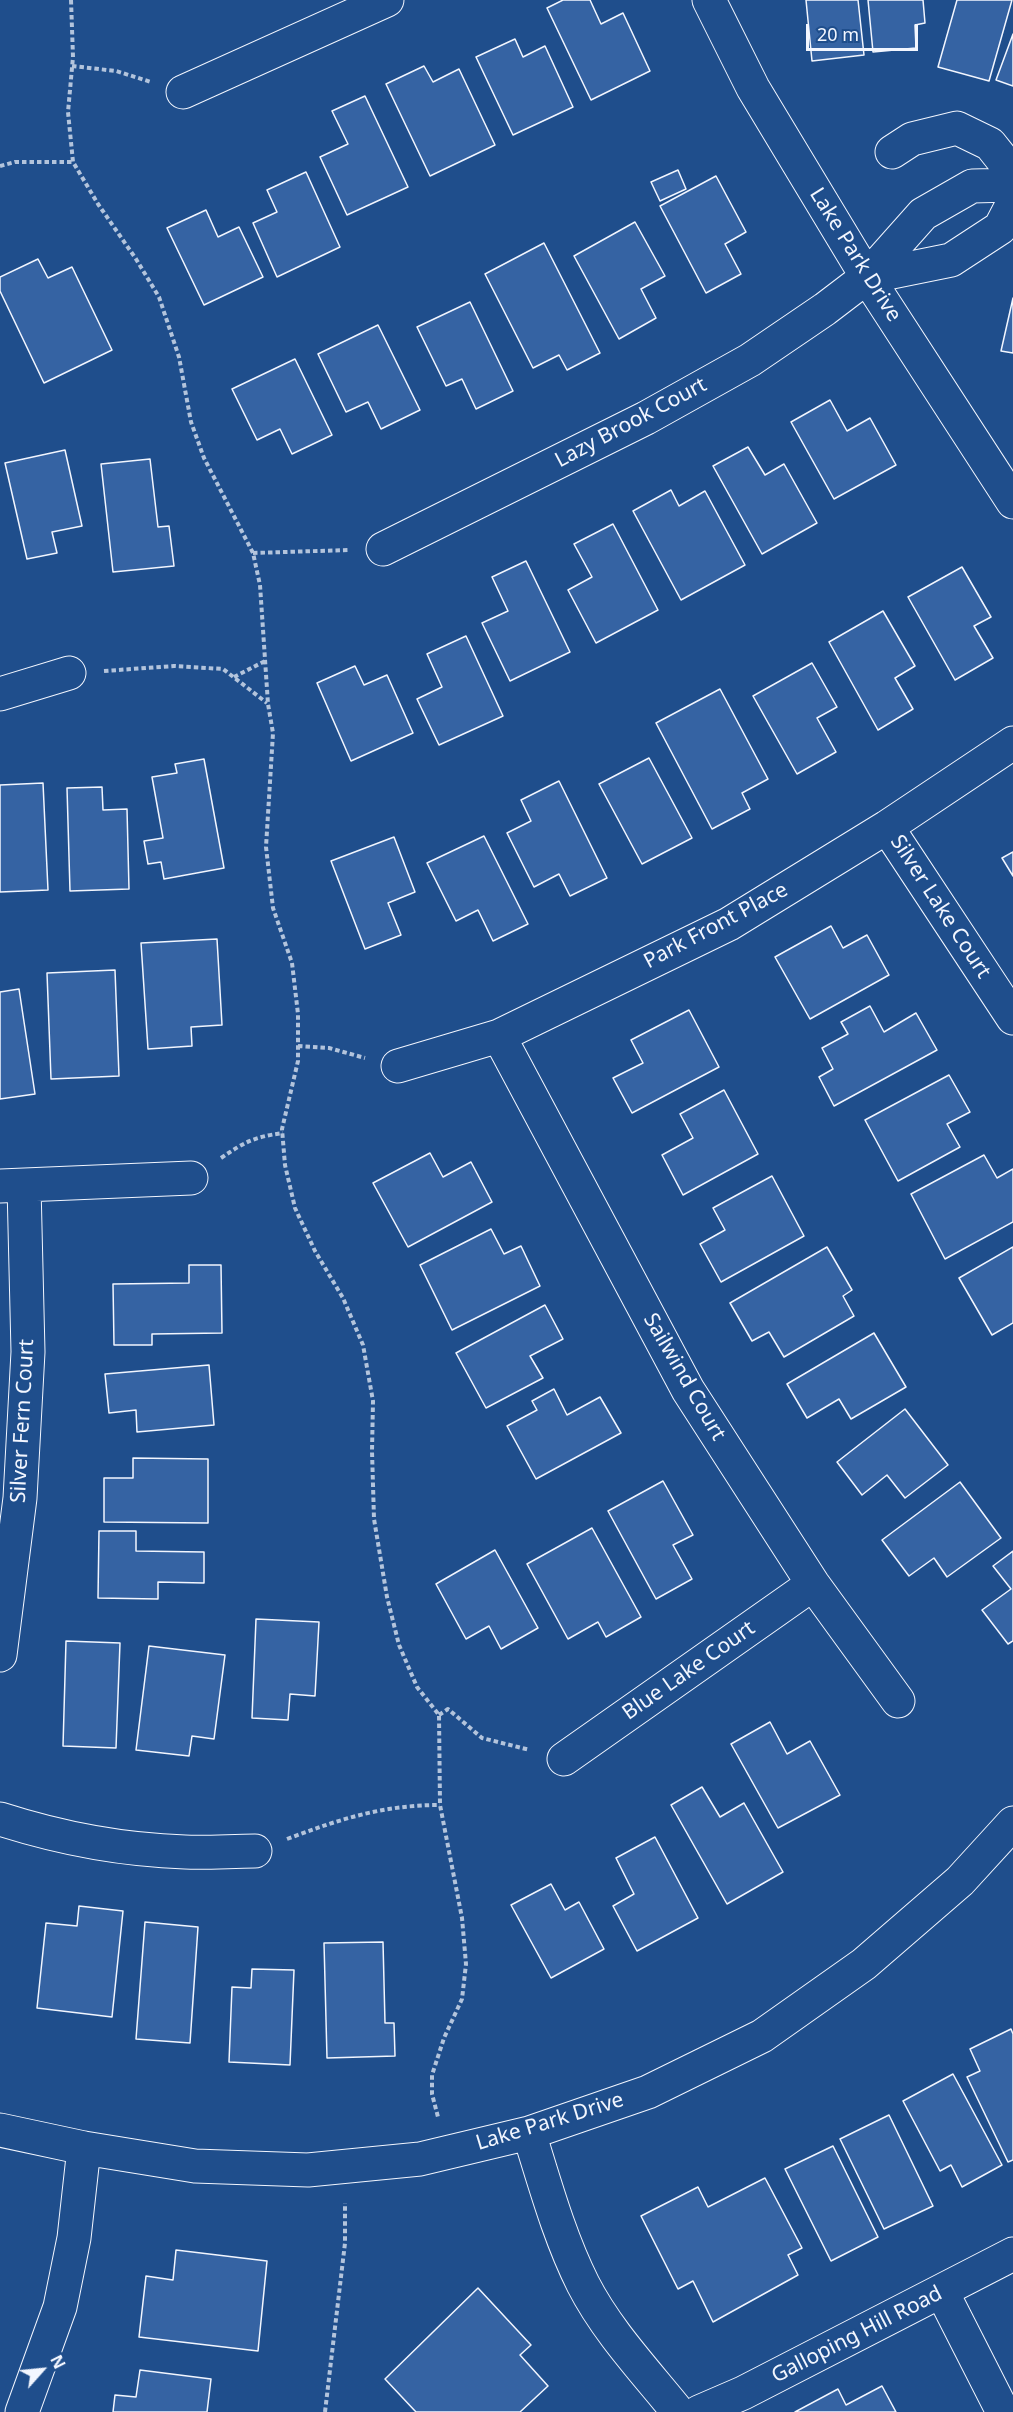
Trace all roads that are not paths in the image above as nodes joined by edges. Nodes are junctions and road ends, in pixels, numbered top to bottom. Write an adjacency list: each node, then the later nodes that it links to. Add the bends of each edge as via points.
1 (387, 0): 3 (street)
2 (709, 0): 10 (street, Lake Park Drive, via 753,88)
3 (183, 92)
4 (891, 152): 5 (street, via 912,139 957,128 990,144)
5 (1013, 173)
6 (1013, 185): 7 (street, via 972,186)
7 (953, 197): 9 (street); 10 (street, via 923,214)
8 (1013, 203): 9 (street, via 1000,228)
9 (979, 242): 10 (street, via 951,260)
10 (867, 277): 11 (street, Lake Park Drive); 12 (street, Lazy Brook Court, via 750,360 646,418)
11 (1013, 502)
12 (383, 549)
13 (69, 673): 14 (street)
14 (0, 694)
15 (1013, 743): 16 (street, Park Front Place)
16 (887, 827): 17 (street, Silver Lake Court); 18 (street, Park Front Place, via 729,924)
17 (1013, 1018)
18 (499, 1036): 19 (street, Park Front Place); 22 (street, Sailwind Court, via 688,1390)
19 (398, 1066)
20 (191, 1178): 21 (street)
21 (12, 1186): 23 (street, Silver Fern Court, via 28,1352 21,1498)
22 (813, 1584): 24 (street, Sailwind Court); 25 (street, Blue Lake Court)
23 (0, 1655)
24 (898, 1701)
25 (564, 1759)
26 (0, 1819): 28 (street, via 39,1832 115,1846 185,1852)
27 (1013, 1823): 30 (street, Lake Park Drive, via 960,1881 864,1964 762,2036 648,2092)
28 (255, 1851)
29 (0, 2130): 31 (street, Lake Park Drive)
30 (529, 2133): 31 (street, Lake Park Drive, via 420,2159 308,2170 195,2166); 35 (street, via 560,2233 583,2285 612,2330)
31 (84, 2148): 34 (street, via 74,2238 60,2307)
32 (1013, 2254): 33 (street, Galloping Hill Road)
33 (942, 2292): 36 (street, Galloping Hill Road); 37 (street)
34 (22, 2412)
35 (678, 2412)
36 (699, 2412)
37 (1003, 2412)

